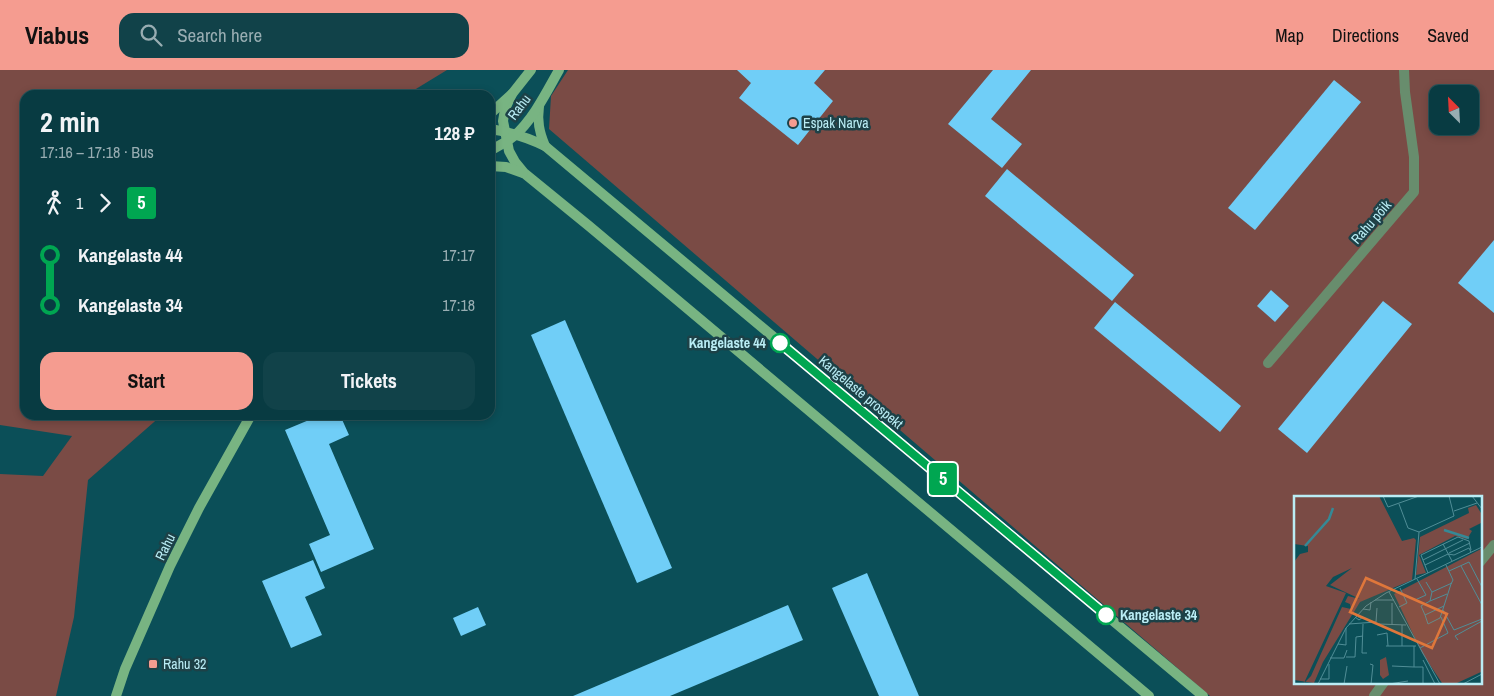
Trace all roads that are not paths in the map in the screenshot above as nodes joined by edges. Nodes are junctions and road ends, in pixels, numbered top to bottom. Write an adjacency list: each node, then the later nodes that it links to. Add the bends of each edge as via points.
1 (531, 70): 4 (main road, Rahu)
2 (559, 70): 5 (main road, Rahu)
3 (1404, 70): 14 (street, Rahu põik, via 1414,157 1414,192)
4 (512, 94): 6 (main road, Rahu); 9 (main road, via 503,121)
5 (539, 104): 8 (main road, Rahu); 11 (main road, via 538,127)
6 (495, 109)
7 (495, 131): 9 (main road)
8 (516, 135): 9 (main road, Rahu); 11 (main road, Kangelaste prospekt)
9 (506, 136): 10 (main road, Rahu); 13 (main road, via 515,162)
10 (495, 146)
11 (545, 146): 21 (main road, Kangelaste prospekt)
12 (495, 166): 13 (main road)
13 (524, 173): 20 (main road)
14 (1268, 363)
15 (248, 420): 19 (main road, Rahu, via 178,550)
16 (1494, 545): 17 (street)
17 (1482, 560)
18 (1383, 684): 22 (street)
19 (116, 696)
20 (1149, 696)
21 (1203, 696)
22 (1374, 696)

